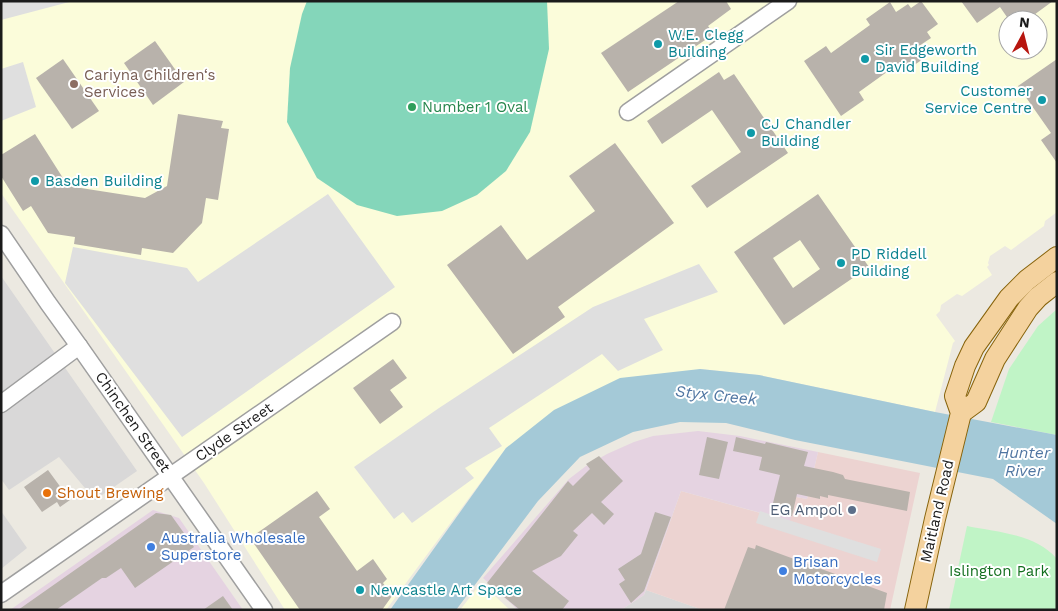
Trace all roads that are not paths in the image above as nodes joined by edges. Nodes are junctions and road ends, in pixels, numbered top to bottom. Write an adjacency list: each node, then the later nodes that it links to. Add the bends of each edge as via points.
1 (788, 1): 2 (street)
2 (628, 112)
3 (1, 234): 7 (street, Chinchen Street)
4 (1057, 257): 9 (main road, Maitland Road, via 1016,290 974,347 955,396)
5 (1057, 282): 9 (main road, via 1028,308 995,359 976,402)
6 (392, 322): 10 (street, Clyde Street)
7 (80, 346): 8 (street); 10 (street, Chinchen Street)
8 (1, 404)
9 (961, 413): 13 (main road, Maitland Road)
10 (171, 476): 11 (street, Clyde Street); 12 (street, Chinchen Street)
11 (1, 594)
12 (264, 610)
13 (915, 610)

